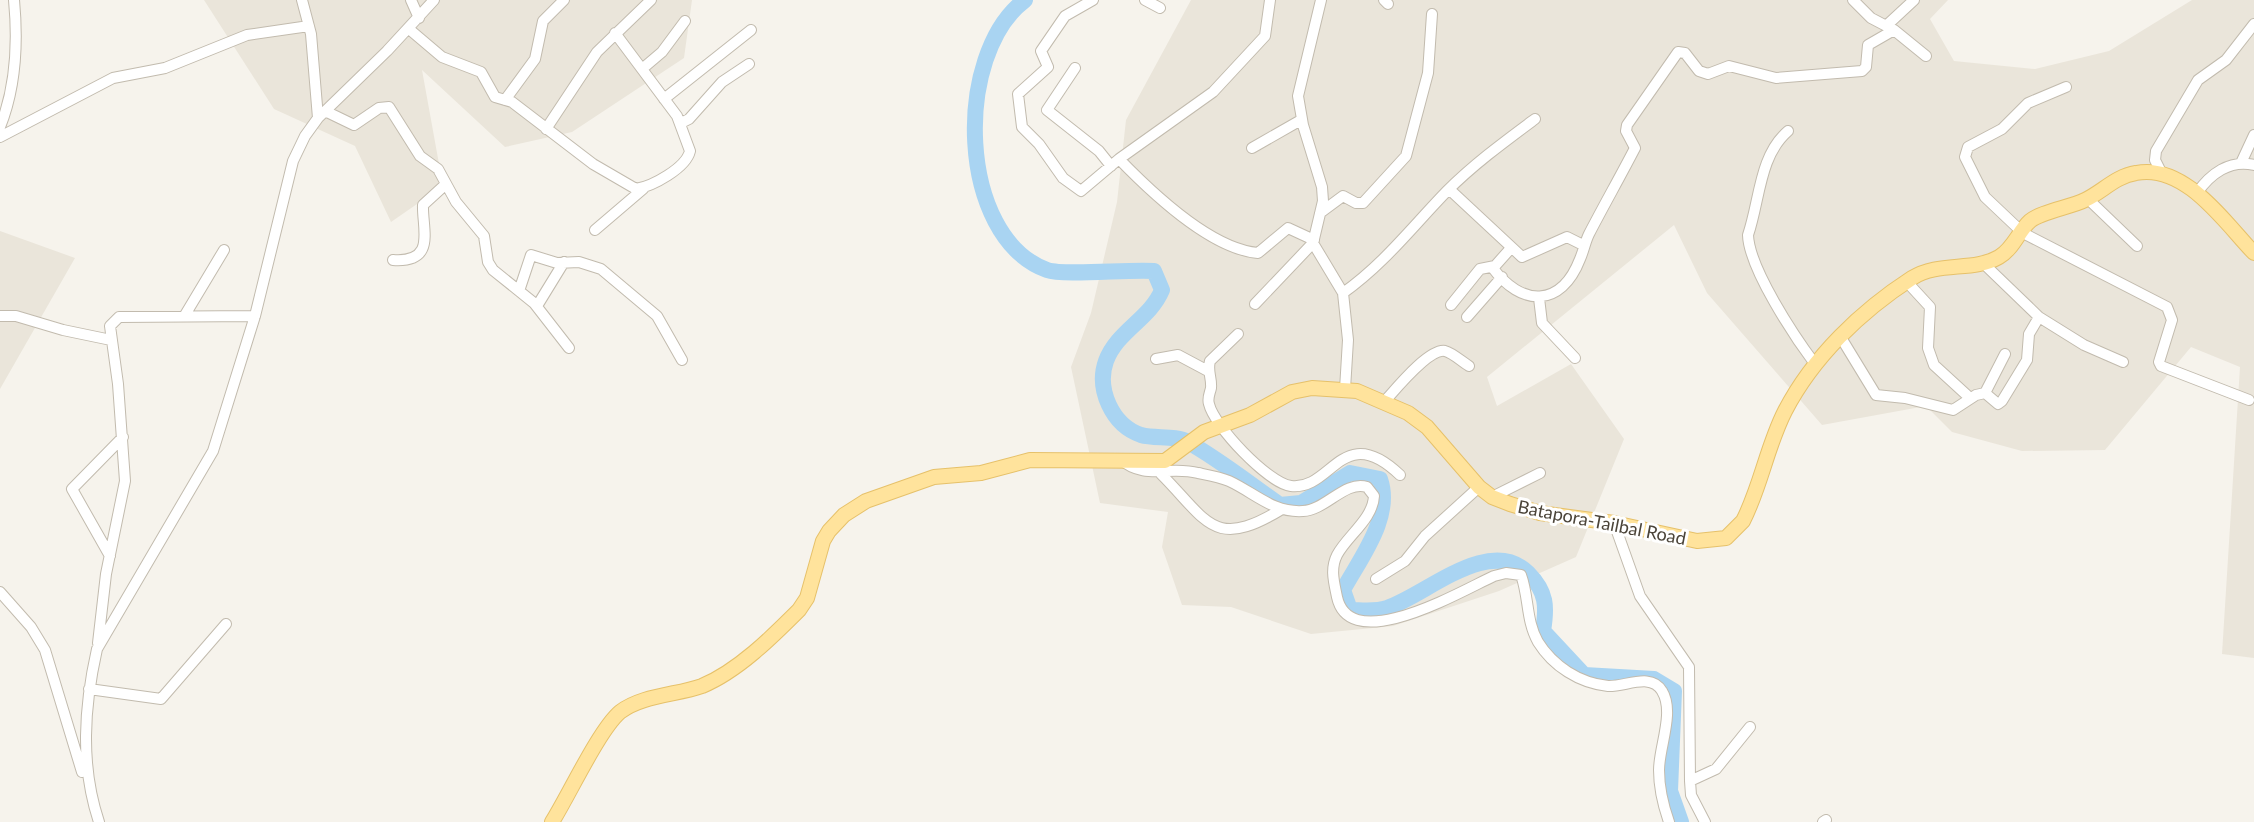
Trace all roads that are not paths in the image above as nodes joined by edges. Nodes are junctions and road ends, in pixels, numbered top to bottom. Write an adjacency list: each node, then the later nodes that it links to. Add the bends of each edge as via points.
1 (14, 0): 34 (street, via 15,59)
2 (302, 0): 18 (street)
3 (411, 0): 15 (street)
4 (434, 0): 15 (street)
5 (564, 0): 29 (street, via 543,21 535,59)
6 (651, 0): 22 (street)
7 (1093, 0): 40 (street, via 1073,9 1059,24 1041,51 1048,67 1019,90 1018,105 1023,127 1076,190 1088,188)
8 (1145, 0): 13 (street)
9 (1270, 0): 40 (street, via 1266,33 1223,82)
10 (1321, 0): 31 (street, via 1300,80)
11 (1853, 0): 19 (street)
12 (1914, 0): 19 (street)
13 (1160, 8)
14 (1432, 14): 49 (street, via 1428,73 1404,160 1363,203 1343,195)
15 (419, 18): 20 (street)
16 (685, 21): 26 (street, via 662,52)
17 (2254, 24): 43 (street, via 2226,60 2195,85 2156,151)
18 (309, 26): 30 (street); 38 (street, via 247,35 165,68 113,78)
19 (1890, 28): 23 (street); 53 (street, via 1868,45 1867,67 1862,71 1776,78 1729,66 1708,74 1678,52 1627,125 1634,148)
20 (409, 29): 29 (street, via 442,57 481,72 491,93); 30 (street)
21 (751, 30): 28 (street)
22 (615, 33): 26 (street); 35 (street, via 589,63)
23 (1926, 56)
24 (749, 64): 33 (street, via 722,82)
25 (1075, 68): 40 (street, via 1047,110)
26 (642, 69): 28 (street)
27 (2066, 87): 51 (street, via 2028,103 2002,129 1976,140 1965,154 1985,197)
28 (664, 99): 33 (street)
29 (505, 100): 35 (street)
30 (322, 115): 44 (street, via 354,125 379,108 389,107 420,156 435,166); 72 (street, via 304,136 293,161)
31 (1301, 120): 39 (street); 49 (street, via 1322,187)
32 (1535, 120): 46 (street, via 1486,155)
33 (681, 124): 45 (street, via 689,155)
34 (0, 127)
35 (546, 129): 45 (street, via 627,186)
36 (1788, 131): 84 (street, via 1766,160 1749,247 1759,275)
37 (2254, 135): 41 (street)
38 (0, 137)
39 (1252, 148)
40 (1115, 163): 52 (street, via 1221,241 1258,253 1287,228)
41 (2241, 163): 42 (street); 47 (street, via 2220,170)
42 (2254, 165)
43 (2162, 174): 47 (main road); 48 (main road, Batapora-Tailbal Road, via 2137,172)
44 (446, 184): 58 (street, via 424,205 424,245 408,259); 64 (street, via 484,236 490,267)
45 (644, 188): 50 (street)
46 (1449, 190): 55 (street); 65 (street, via 1380,264)
47 (2197, 193): 57 (main road)
48 (2088, 199): 51 (main road, Batapora-Tailbal Road, via 2036,217); 54 (street)
49 (1320, 212): 52 (street)
50 (595, 230)
51 (2023, 233): 60 (main road, Batapora-Tailbal Road, via 2005,253); 90 (street, via 2161,302 2172,320 2159,364)
52 (1313, 242): 65 (street); 67 (street)
53 (1583, 245): 55 (street, via 1567,237 1526,257); 66 (street, via 1580,259 1559,290)
54 (2137, 246)
55 (1511, 248): 61 (street)
56 (223, 250): 70 (street)
57 (2254, 253)
58 (393, 260)
59 (564, 262): 64 (street, via 531,255); 69 (street); 82 (street, via 595,266 640,300 657,316)
60 (1983, 263): 63 (main road, Batapora-Tailbal Road, via 1936,268); 74 (street)
61 (1492, 267): 62 (street); 68 (street, via 1480,269)
62 (1502, 277): 66 (street, via 1524,295); 73 (street)
63 (1907, 282): 76 (main road, Batapora-Tailbal Road); 89 (street, via 1930,307 1928,348 1934,365)
64 (519, 290): 69 (street)
65 (1343, 293): 87 (street, via 1348,340)
66 (1539, 298): 80 (street, via 1542,323)
67 (1255, 304)
68 (1451, 305)
69 (537, 306): 78 (street)
70 (185, 315): 72 (street); 77 (street, via 119,317 110,326)
71 (0, 316): 77 (street)
72 (255, 316): 106 (street, via 213,451)
73 (1466, 317)
74 (2039, 317): 83 (street); 88 (street, via 2029,334 2027,360 2002,401 1998,404)
75 (1238, 334): 86 (street, via 1213,357)
76 (1840, 336): 84 (main road, Batapora-Tailbal Road); 89 (street, via 1875,395 1945,410 1957,409)
77 (111, 340): 93 (street)
78 (569, 348)
79 (2005, 354): 88 (street)
80 (1575, 358)
81 (1156, 359): 86 (street, via 1178,355)
82 (681, 360)
83 (2123, 362)
84 (1815, 364): 101 (main road, Batapora-Tailbal Road, via 1784,412 1748,512 1732,533 1697,541)
85 (1469, 366): 91 (street, via 1439,352)
86 (1208, 371): 92 (street, via 1209,404)
87 (1345, 389): 91 (main road, Batapora-Tailbal Road); 92 (main road, Batapora-Tailbal Road, via 1301,390)
88 (1985, 393): 89 (street)
89 (1970, 398)
90 (2249, 400)
91 (1385, 401): 98 (main road, Batapora-Tailbal Road, via 1427,427)
92 (1220, 425): 94 (main road, Batapora-Tailbal Road, via 1165,461); 97 (street, via 1264,471 1286,485 1303,485 1336,461 1358,455 1379,460)
93 (123, 438): 102 (street, via 125,481); 102 (street, via 72,489)
94 (1120, 459): 96 (street, via 1134,469); 111 (main road, Batapora-Tailbal Road, via 1046,458 981,473 934,477 855,507 834,524 823,541 807,598 799,610 716,680 619,713)
95 (1540, 473): 99 (street)
96 (1161, 474): 100 (street, via 1193,471 1227,480); 100 (street, via 1198,516 1230,530 1250,527)
97 (1401, 475)
98 (1479, 487): 99 (main road, Batapora-Tailbal Road); 103 (street, via 1425,536 1405,561)
99 (1492, 497): 101 (main road, Batapora-Tailbal Road, via 1540,513)
100 (1282, 509): 112 (street, via 1314,509 1356,485 1371,491 1371,509 1332,566 1339,604 1357,620 1406,616 1494,576 1521,575 1531,629 1553,662 1607,686 1643,681 1656,684 1667,712 1659,785)
101 (1614, 523): 109 (street, via 1640,596 1689,667)
102 (110, 556): 106 (street)
103 (1376, 579)
104 (0, 592): 110 (street, via 31,626 45,650)
105 (226, 624): 107 (street, via 161,699)
106 (97, 649): 107 (street)
107 (89, 689): 110 (street, via 86,756)
108 (1750, 727): 109 (street, via 1716,769)
109 (1690, 781): 113 (street, via 1691,795)
110 (97, 817)
111 (552, 822)
112 (1669, 822)
113 (1705, 822)

